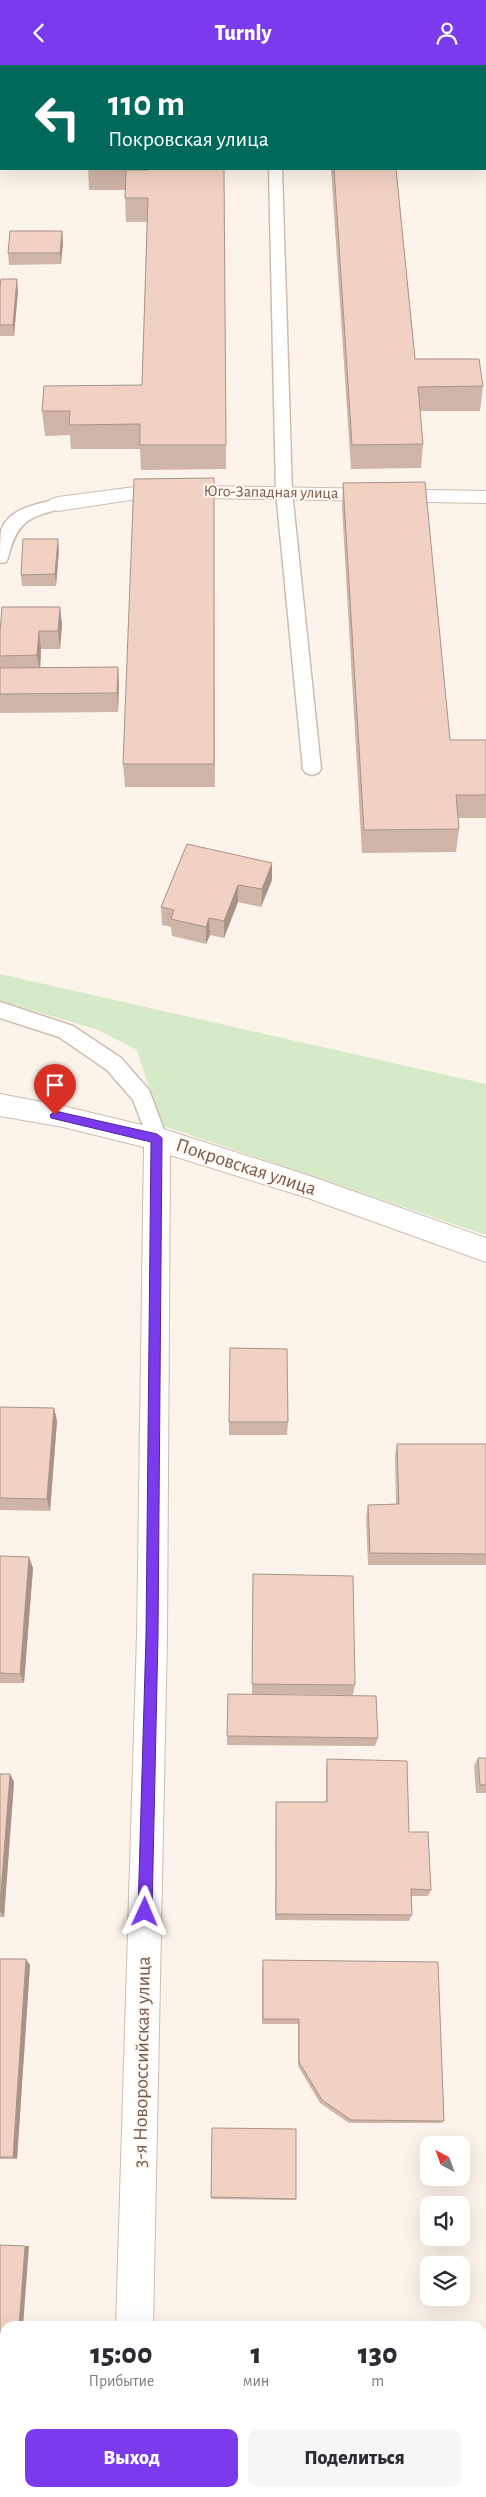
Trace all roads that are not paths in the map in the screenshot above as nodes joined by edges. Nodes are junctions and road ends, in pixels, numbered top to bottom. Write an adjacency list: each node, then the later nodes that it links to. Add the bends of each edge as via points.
1 (275, 170): 2 (lane)
2 (284, 492): 3 (street, Юго-Западная улица); 4 (street, Юго-Западная улица, via 150,491); 6 (lane)
3 (486, 497)
4 (58, 504): 5 (lane, via 18,518 5,534)
5 (0, 558)
6 (312, 769)
7 (0, 1010): 9 (lane, via 66,1031 114,1064 142,1096)
8 (0, 1105): 9 (street, Покровская улица)
9 (157, 1138): 10 (street, Покровская улица); 11 (street, 3-я Новороссийская улица, via 152,1635)
10 (486, 1250)
11 (135, 2321)

